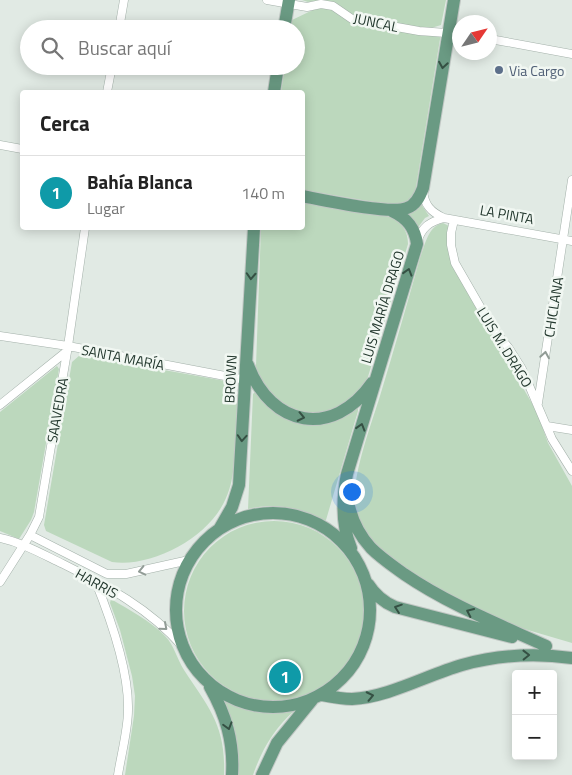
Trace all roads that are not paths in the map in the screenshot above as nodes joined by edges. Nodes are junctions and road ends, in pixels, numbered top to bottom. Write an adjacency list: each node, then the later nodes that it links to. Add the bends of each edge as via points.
1 (124, 0): 6 (street)
2 (267, 0): 4 (street, JUNCAL)
3 (454, 0): 5 (main road)
4 (288, 2): 7 (main road); 8 (street, JUNCAL, via 307,7 333,6 352,19 419,31)
5 (454, 15)
6 (121, 20)
7 (285, 20)
8 (452, 33)
9 (497, 40): 11 (street)
10 (452, 43): 19 (main road, one-way to 19)
11 (572, 54)
12 (110, 75): 14 (street)
13 (277, 75): 15 (main road)
14 (107, 90)
15 (274, 90)
16 (0, 145): 17 (street)
17 (20, 149)
18 (572, 180): 26 (street, CHICLANA)
19 (423, 188): 21 (main road, via 412,205); 22 (street, via 428,207)
20 (305, 196): 21 (main road)
21 (392, 211): 28 (main road, LUIS MARÍA DRAGO, via 409,223 416,236)
22 (444, 218): 23 (street, LA PINTA); 28 (street, via 427,224)
23 (454, 220): 26 (street, LA PINTA); 35 (street, LUIS M. DRAGO, via 451,245 455,263 493,329 522,369)
24 (85, 230): 30 (street, SAAVEDRA)
25 (254, 230): 31 (main road, BROWN, one-way to 31)
26 (564, 239): 27 (street, LA PINTA); 35 (street, CHICLANA, one-way to 26)
27 (572, 241)
28 (416, 244): 32 (main road, LUIS MARÍA DRAGO, one-way to 28)
29 (0, 336): 30 (street, SANTA MARÍA)
30 (68, 348): 33 (street, SANTA MARÍA); 34 (street); 41 (street, SAAVEDRA, via 39,517)
31 (247, 360): 32 (main road, one-way to 32, via 257,384 271,403 306,419 327,418 345,410); 33 (main road, BROWN)
32 (375, 378): 39 (main road, LUIS MARÍA DRAGO, one-way to 32)
33 (246, 380): 40 (main road, BROWN, one-way to 40, via 239,486)
34 (0, 404)
35 (538, 404): 36 (street, LUIS M. DRAGO)
36 (547, 426): 37 (street); 38 (street, LUIS M. DRAGO)
37 (572, 430)
38 (572, 472)
39 (347, 474): 44 (main road, LUIS MARÍA DRAGO, via 344,521); 50 (main road, one-way to 39, via 444,599 380,556 357,528 349,506)
40 (220, 528): 44 (main road, via 240,518 284,512 325,527 343,541); 45 (main road, via 202,542)
41 (30, 535): 43 (street, SAAVEDRA); 45 (street, HARRIS, one-way to 41, via 132,573 107,574)
42 (0, 538): 43 (street, HARRIS)
43 (24, 544): 47 (street, HARRIS); 48 (street, SAAVEDRA)
44 (356, 559): 46 (main road)
45 (189, 560): 49 (main road, via 180,580 176,602 176,624)
46 (366, 579): 50 (main road, one-way to 46, via 396,607 382,601); 54 (main road, via 370,623 364,645 340,682)
47 (94, 580): 49 (street, HARRIS, one-way to 49, via 159,622); 55 (street, via 126,679 128,711)
48 (0, 582)
49 (182, 646): 53 (main road)
50 (546, 646): 51 (main road)
51 (572, 653)
52 (572, 658): 54 (main road, one-way to 52, via 370,696 499,657)
53 (208, 682): 54 (main road, via 233,698 268,708 291,706); 56 (main road, one-way to 56, via 230,736)
54 (317, 697): 57 (main road, via 277,743)
55 (118, 775)
56 (232, 775)
57 (262, 775)

